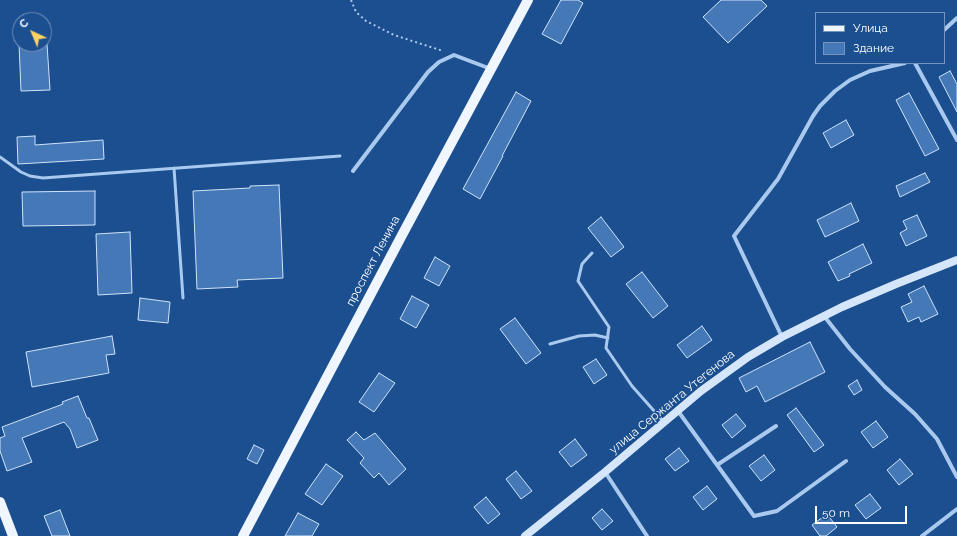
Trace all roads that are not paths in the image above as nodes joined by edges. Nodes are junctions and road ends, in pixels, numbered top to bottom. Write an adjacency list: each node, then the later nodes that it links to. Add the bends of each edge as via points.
1 (528, 0): 6 (main road, проспект Ленина)
2 (957, 18): 3 (street)
3 (945, 29)
4 (901, 64): 16 (street, via 870,71 850,80 820,106 778,179 734,236)
5 (916, 64): 7 (street)
6 (491, 69): 11 (street, via 454,55 439,62 428,72); 29 (main road, проспект Ленина)
7 (957, 140)
8 (340, 156): 10 (lane)
9 (0, 157): 10 (lane, via 30,176 43,178)
10 (174, 168): 14 (lane)
11 (353, 171)
12 (592, 253): 17 (lane, via 582,264 578,281 609,326)
13 (957, 260): 15 (main road, улица Сержанта Утегенова)
14 (183, 298)
15 (824, 316): 16 (main road, улица Сержанта Утегенова); 25 (street, via 850,349 937,439)
16 (782, 337): 19 (main road, улица Сержанта Утегенова, via 748,357)
17 (608, 338): 18 (lane, via 595,335 579,336); 20 (lane, via 606,348 632,386)
18 (550, 344)
19 (678, 411): 20 (main road, улица Сержанта Утегенова); 23 (street)
20 (664, 422): 24 (main road, улица Сержанта Утегенова)
21 (776, 426): 23 (street)
22 (846, 461): 23 (street, via 777,511 754,516)
23 (717, 465)
24 (605, 472): 30 (main road, улица Сержанта Утегенова); 31 (street)
25 (957, 478)
26 (0, 502): 28 (main road)
27 (957, 510): 32 (street)
28 (13, 536)
29 (243, 536)
30 (525, 536)
31 (647, 536)
32 (922, 536)

